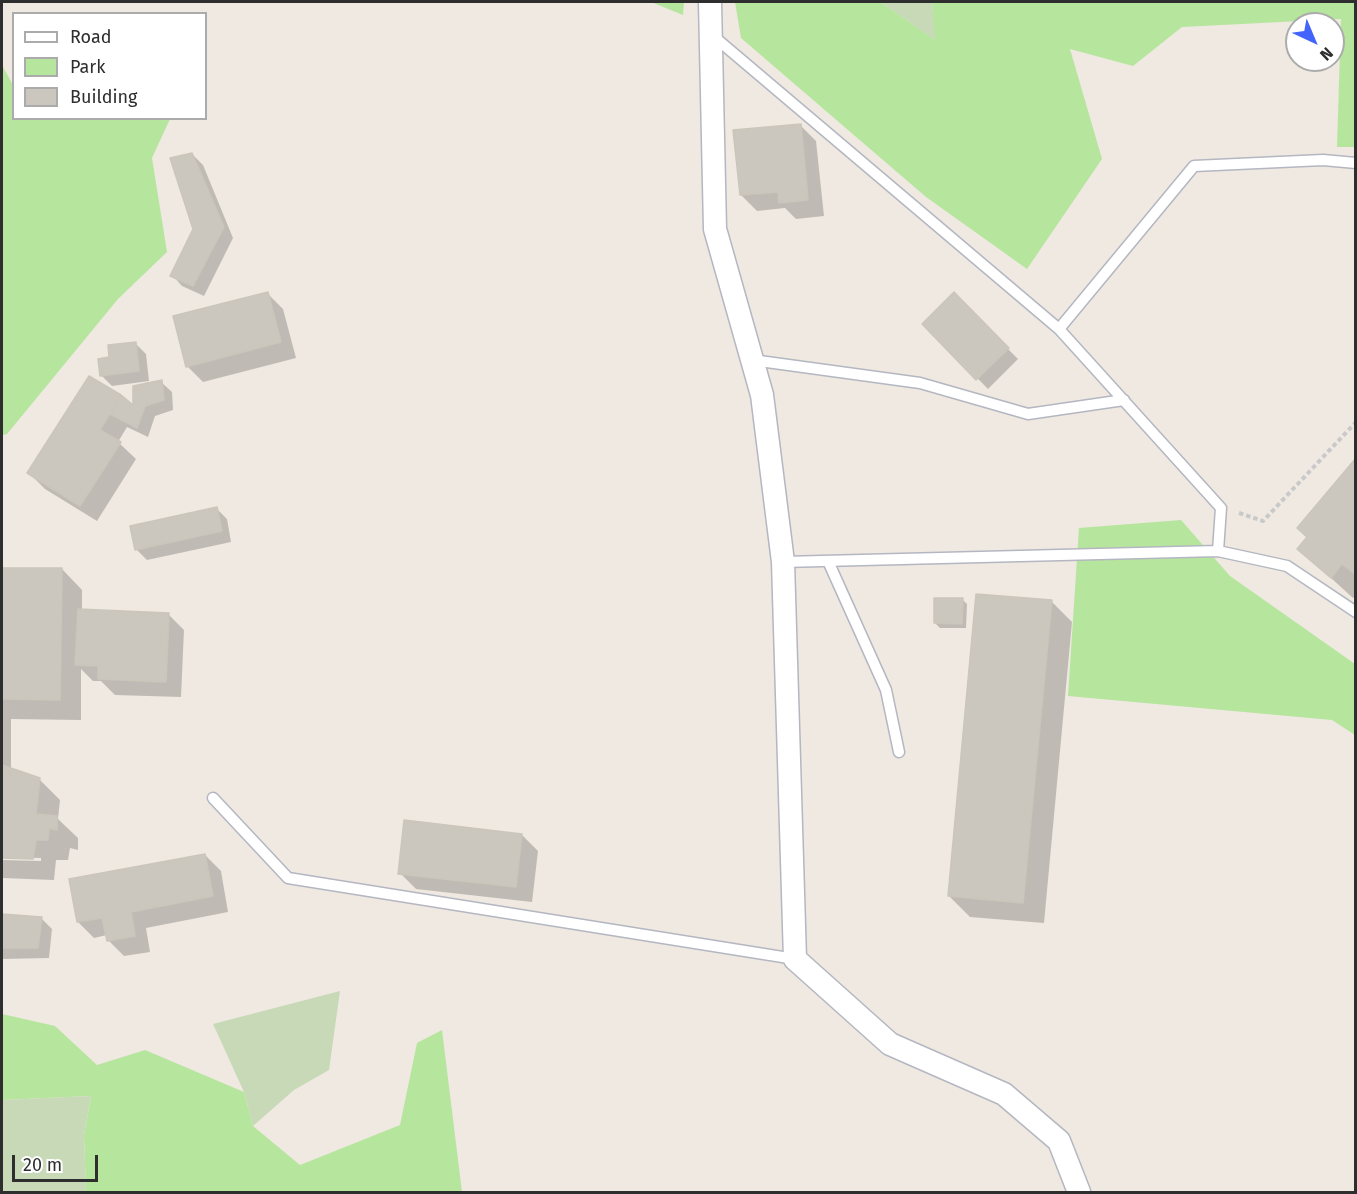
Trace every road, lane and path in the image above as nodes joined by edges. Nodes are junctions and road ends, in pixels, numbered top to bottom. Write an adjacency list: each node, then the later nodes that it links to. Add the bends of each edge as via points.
1 (710, 2): 2 (street)
2 (710, 33): 4 (lane); 5 (street, via 715,229)
3 (1356, 163): 4 (lane, via 1323,160 1194,166)
4 (1059, 328): 6 (lane)
5 (752, 360): 6 (lane, via 920,383 1028,414); 11 (street, via 762,395)
6 (1125, 400): 8 (lane)
7 (1356, 422): 8 (path, via 1263,521)
8 (1221, 508): 9 (lane)
9 (1218, 551): 10 (lane); 12 (lane, via 1287,566)
10 (828, 561): 11 (lane); 13 (lane, via 886,690)
11 (783, 562): 15 (street)
12 (1356, 612)
13 (899, 752)
14 (213, 798): 15 (lane, via 288,878)
15 (795, 958): 16 (street, via 890,1044 1004,1094 1059,1141)
16 (1079, 1192)

